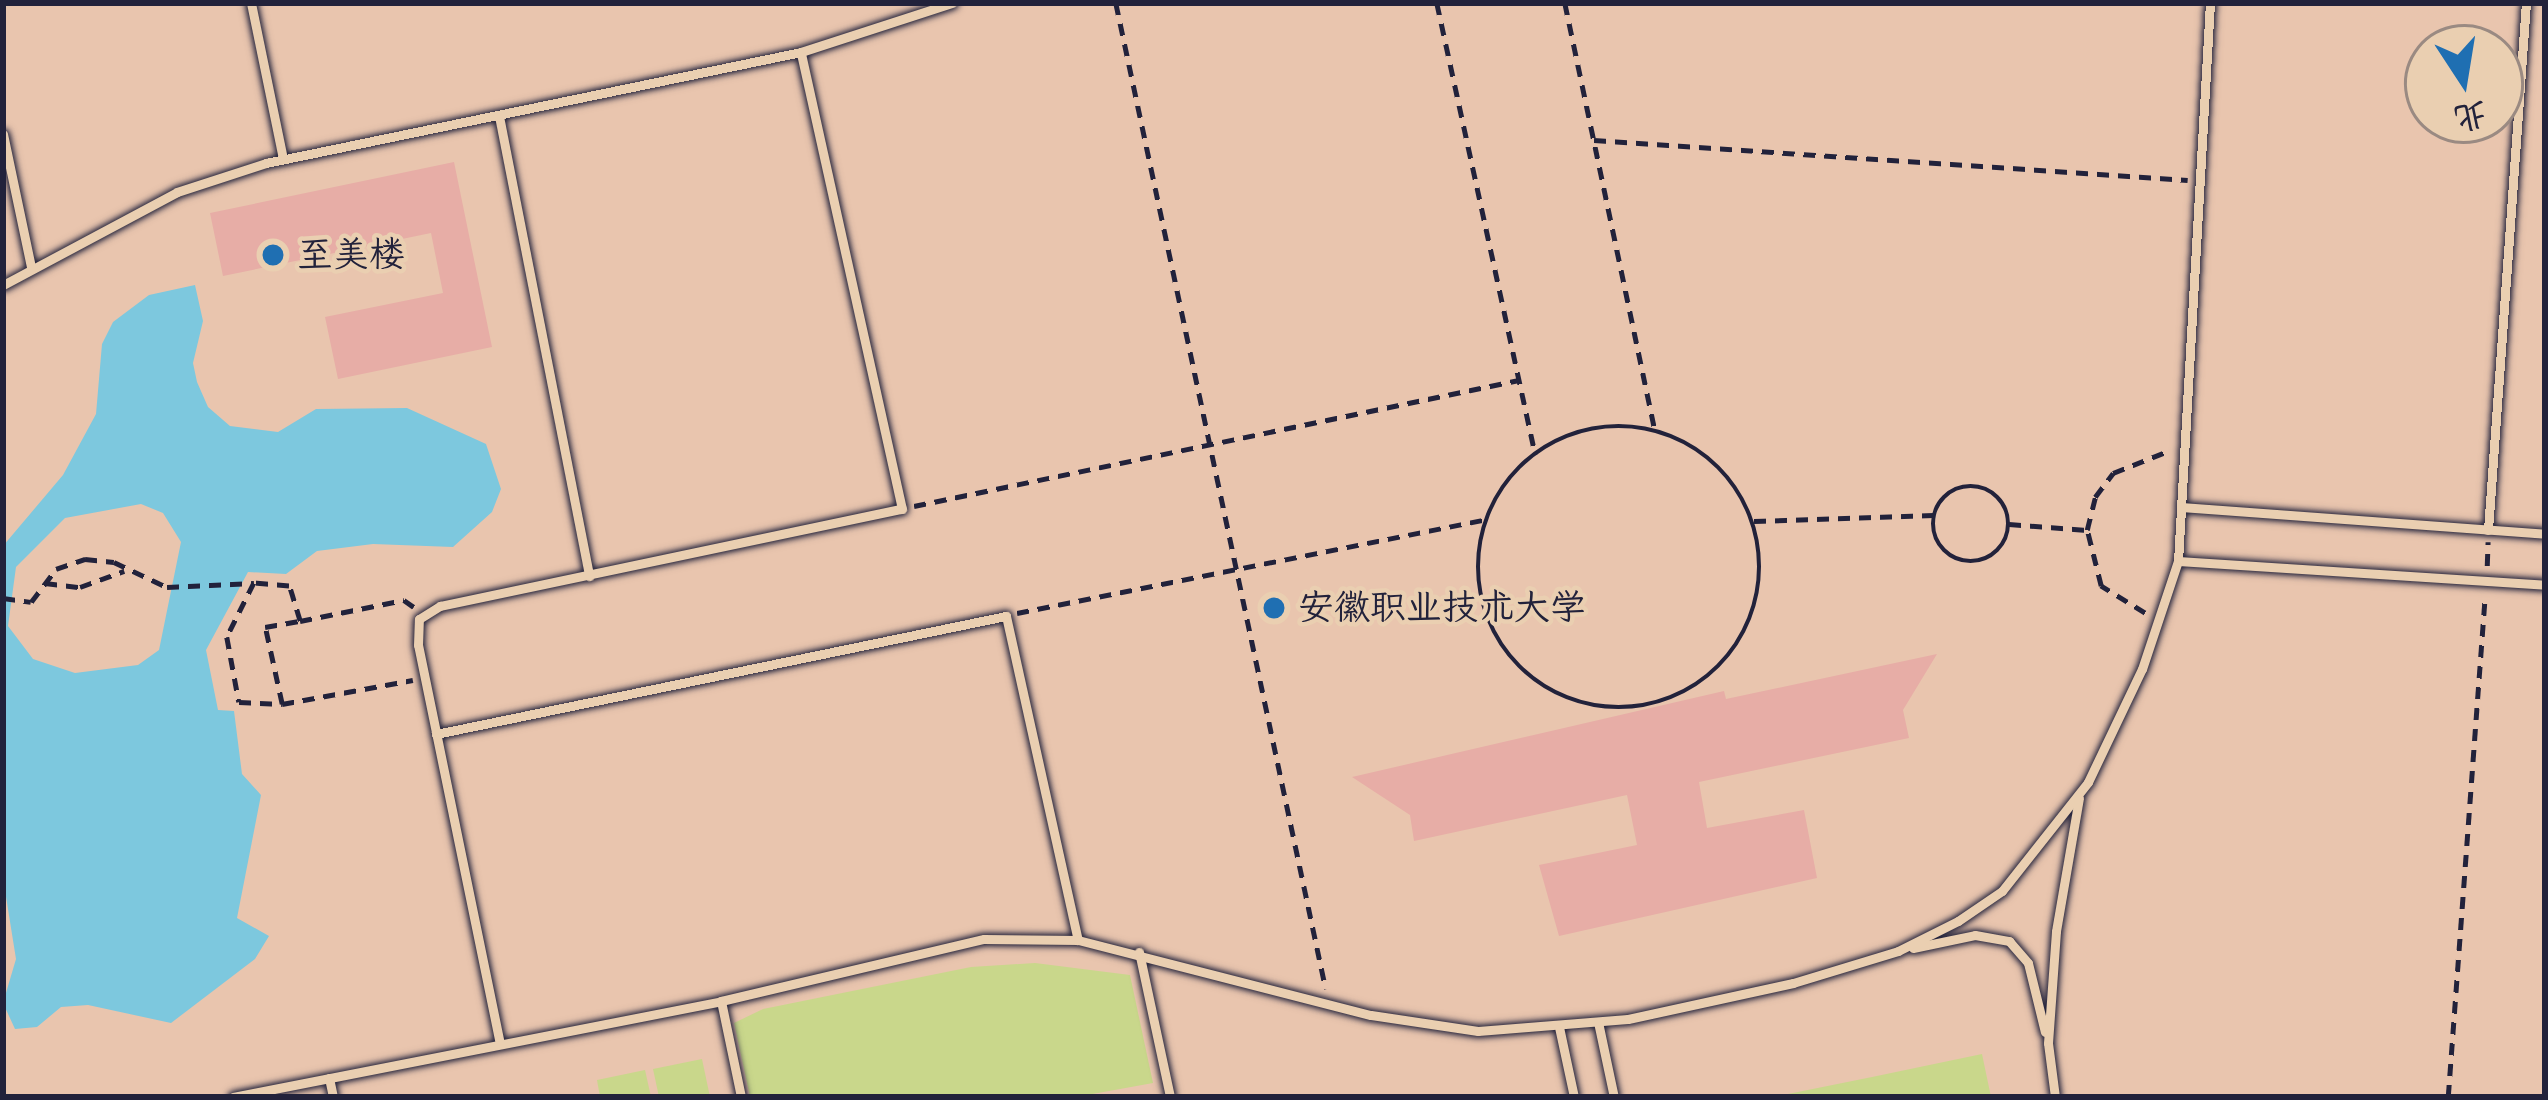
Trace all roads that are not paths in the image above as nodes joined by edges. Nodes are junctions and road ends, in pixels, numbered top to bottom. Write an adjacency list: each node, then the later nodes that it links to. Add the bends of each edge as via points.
1 (251, 3): 8 (lane)
2 (952, 3): 5 (lane)
3 (2210, 3): 11 (lane)
4 (2525, 3): 12 (lane)
5 (801, 52): 6 (lane); 15 (lane, via 902,508)
6 (500, 116): 8 (lane); 15 (lane)
7 (3, 134): 9 (lane)
8 (283, 159): 9 (lane, via 177,193)
9 (31, 267): 10 (lane)
10 (3, 285)
11 (2181, 507): 12 (lane); 14 (lane)
12 (2488, 530): 13 (lane)
13 (2545, 534)
14 (2178, 561): 16 (lane); 18 (lane, via 2162,619)
15 (589, 576): 17 (lane, via 424,614 416,634)
16 (2545, 585)
17 (436, 734): 19 (lane, via 1006,616); 26 (lane)
18 (2080, 792): 20 (lane, via 2002,891); 25 (lane)
19 (1078, 940): 21 (lane); 22 (lane, via 984,939)
20 (1898, 951): 23 (lane, via 1792,983); 25 (lane, via 1975,935 2009,940 2028,963)
21 (1139, 952): 24 (lane, via 1430,1026); 31 (lane)
22 (721, 1000): 26 (lane); 30 (lane)
23 (1598, 1022): 24 (lane); 33 (lane)
24 (1559, 1027): 32 (lane)
25 (2048, 1043): 34 (lane)
26 (500, 1044): 27 (lane)
27 (329, 1078): 28 (lane); 29 (lane)
28 (233, 1097)
29 (333, 1097)
30 (741, 1097)
31 (1170, 1097)
32 (1574, 1097)
33 (1614, 1097)
34 (2056, 1097)

